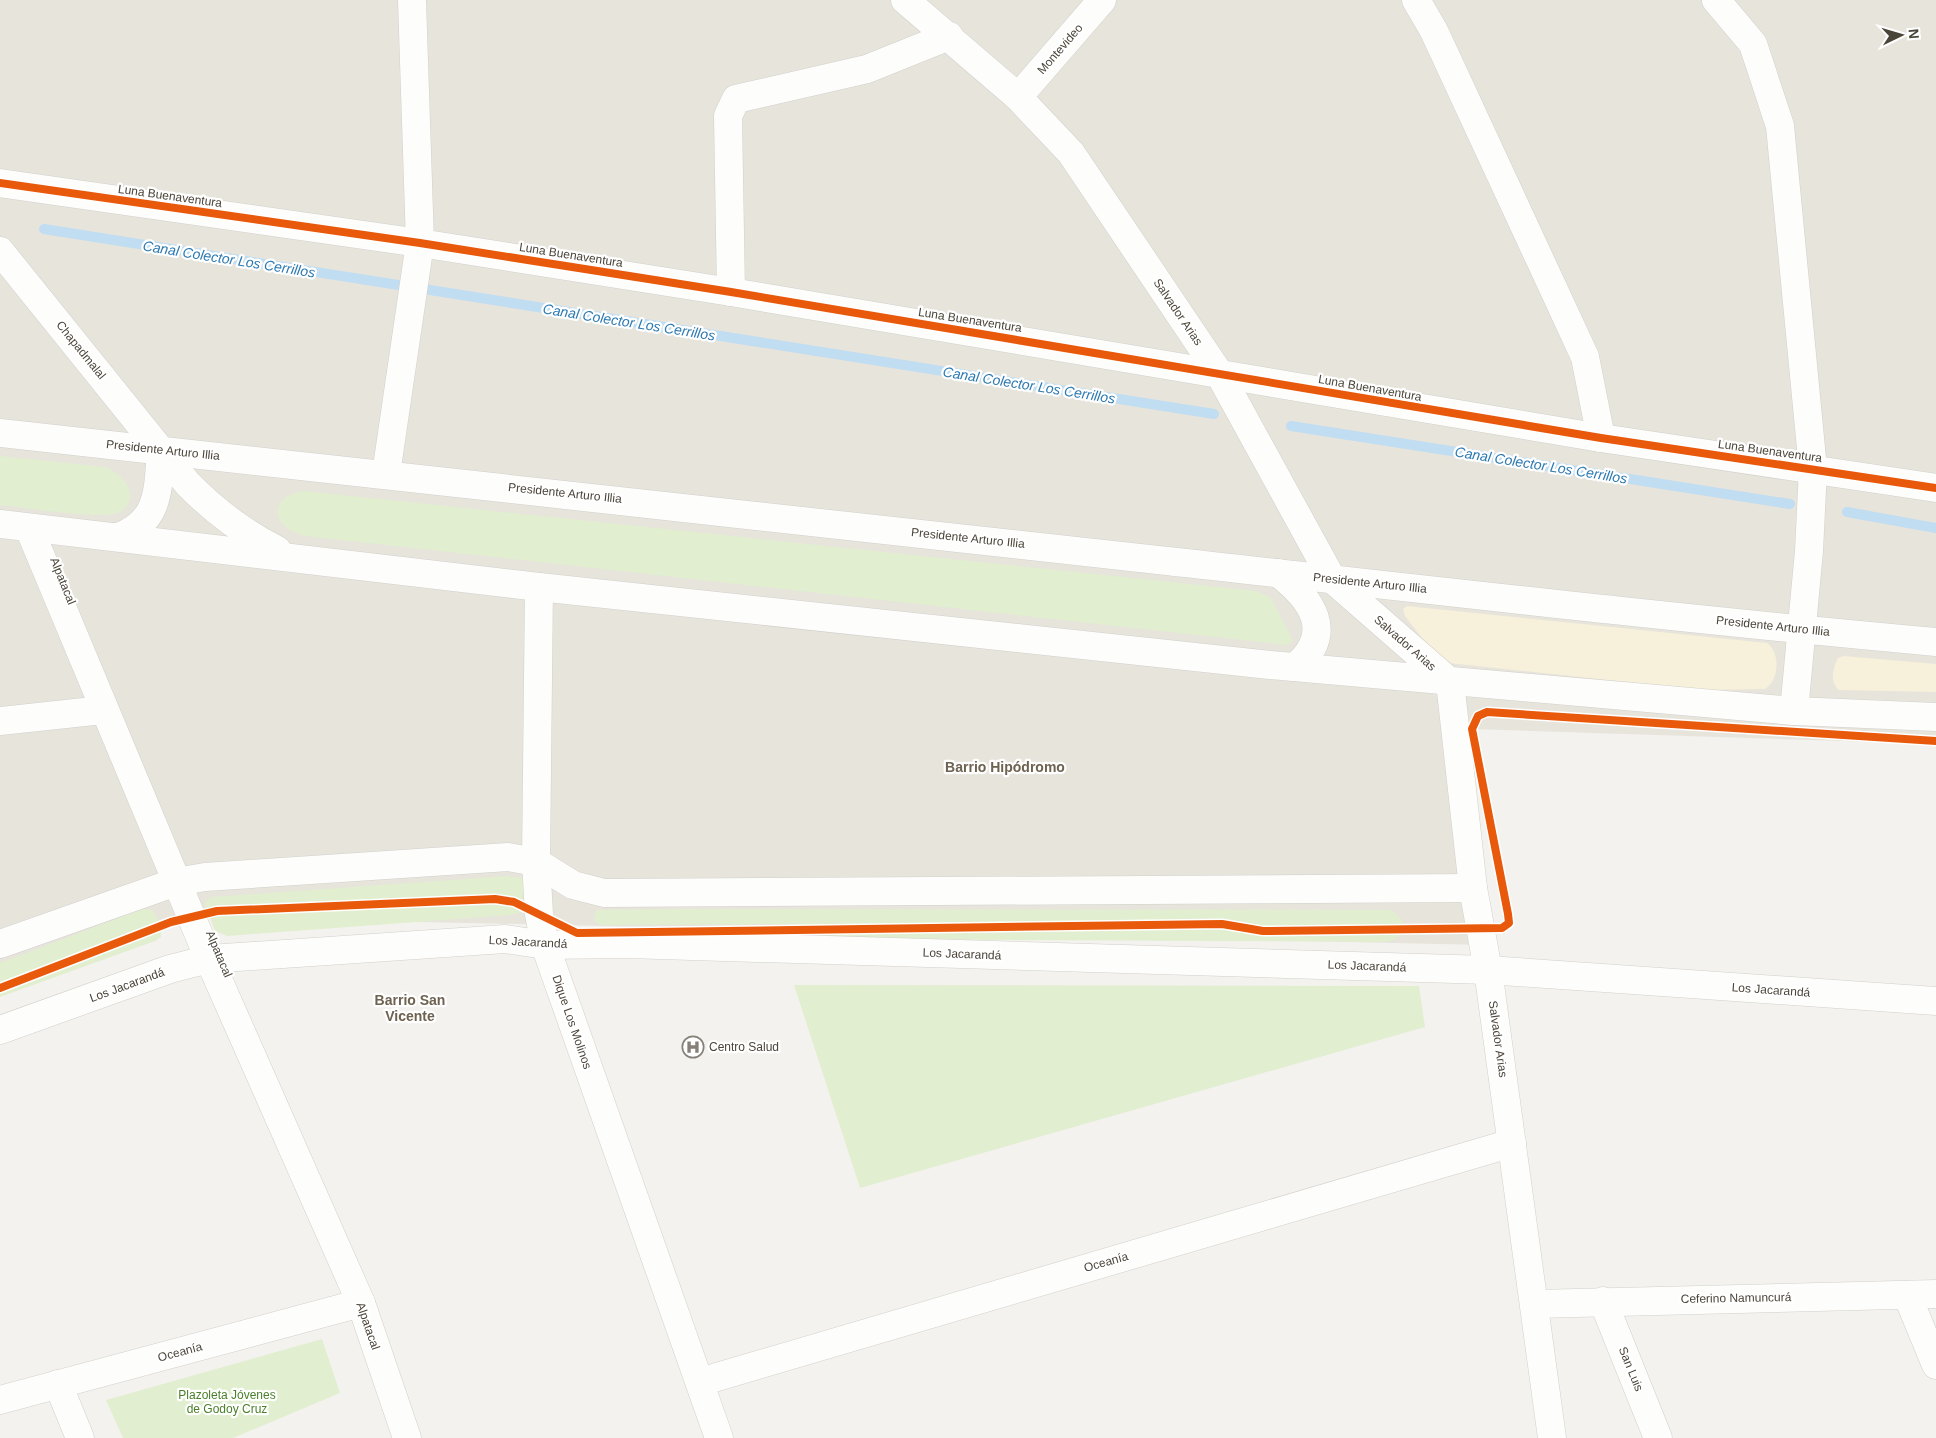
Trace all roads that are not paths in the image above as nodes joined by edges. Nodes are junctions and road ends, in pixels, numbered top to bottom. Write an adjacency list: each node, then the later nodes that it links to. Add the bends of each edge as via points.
1 (412, 0): 10 (street)
2 (905, 0): 6 (street, Salvador Arias)
3 (1102, 0): 7 (street, Montevideo)
4 (1416, 0): 14 (street, via 1434,32 1585,356)
5 (1716, 0): 16 (street, via 1753,44 1780,126)
6 (949, 36): 7 (street, Salvador Arias); 11 (street, via 867,69 736,99 728,116)
7 (1018, 97): 12 (street, Salvador Arias, via 1071,153)
8 (0, 178): 10 (street, Luna Buenaventura)
9 (0, 251): 15 (street, Chapadmalal)
10 (419, 251): 11 (street, Luna Buenaventura); 17 (street)
11 (731, 292): 12 (street, Luna Buenaventura)
12 (1220, 374): 14 (street, Luna Buenaventura); 24 (street, Salvador Arias)
13 (0, 433): 15 (street, Presidente Arturo Illia)
14 (1601, 438): 16 (street, Luna Buenaventura)
15 (161, 450): 17 (street, Presidente Arturo Illia); 21 (street, via 156,495 146,520 130,533); 22 (street, Chapadmalal, via 212,508 246,534)
16 (1813, 468): 18 (street, Luna Buenaventura); 26 (street)
17 (386, 474): 23 (street, Presidente Arturo Illia)
18 (1936, 488)
19 (0, 524): 20 (street)
20 (29, 528): 21 (street); 30 (street, Alpatacal)
21 (118, 537): 22 (street)
22 (291, 558): 25 (street)
23 (1278, 573): 24 (street, Presidente Arturo Illia); 28 (street, via 1308,600 1316,622 1313,646)
24 (1332, 579): 26 (street, Presidente Arturo Illia); 29 (street, Salvador Arias)
25 (539, 587): 28 (street); 34 (street, Dique Los Molinos)
26 (1801, 630): 27 (street, Presidente Arturo Illia); 31 (street)
27 (1936, 642)
28 (1295, 667): 29 (street)
29 (1450, 682): 31 (street); 36 (street, Salvador Arias)
30 (103, 710): 33 (street); 35 (street, Alpatacal)
31 (1794, 711): 32 (street)
32 (1936, 717)
33 (0, 721)
34 (536, 862): 35 (street, via 508,857 215,876); 36 (street, via 573,885 604,893); 38 (street, Dique Los Molinos, via 539,914)
35 (176, 882): 37 (street); 39 (street, Alpatacal)
36 (1473, 888): 40 (street, Salvador Arias)
37 (0, 944)
38 (545, 945): 39 (street, Los Jacarandá, via 505,939); 40 (street, Los Jacarandá, via 627,944); 50 (street, Dique Los Molinos)
39 (208, 959): 42 (street, Los Jacarandá); 47 (street, Alpatacal)
40 (1488, 970): 41 (street, Los Jacarandá); 43 (street, Salvador Arias)
41 (1936, 1002)
42 (0, 1030)
43 (1512, 1143): 48 (street, Salvador Arias); 50 (street, Oceanía)
44 (1907, 1294): 45 (street, Ceferino Namuncurá); 46 (street, Ceferino Namuncurá); 49 (street)
45 (1936, 1294)
46 (1603, 1301): 48 (street, Ceferino Namuncurá); 57 (street, San Luis)
47 (361, 1303): 51 (street, Oceanía); 55 (street, Alpatacal)
48 (1535, 1304): 53 (street, Salvador Arias)
49 (1936, 1365)
50 (700, 1382): 56 (street, Dique Los Molinos)
51 (58, 1384): 52 (street, Oceanía); 54 (street)
52 (0, 1400)
53 (1548, 1437)
54 (80, 1438)
55 (407, 1438)
56 (718, 1438)
57 (1658, 1438)

